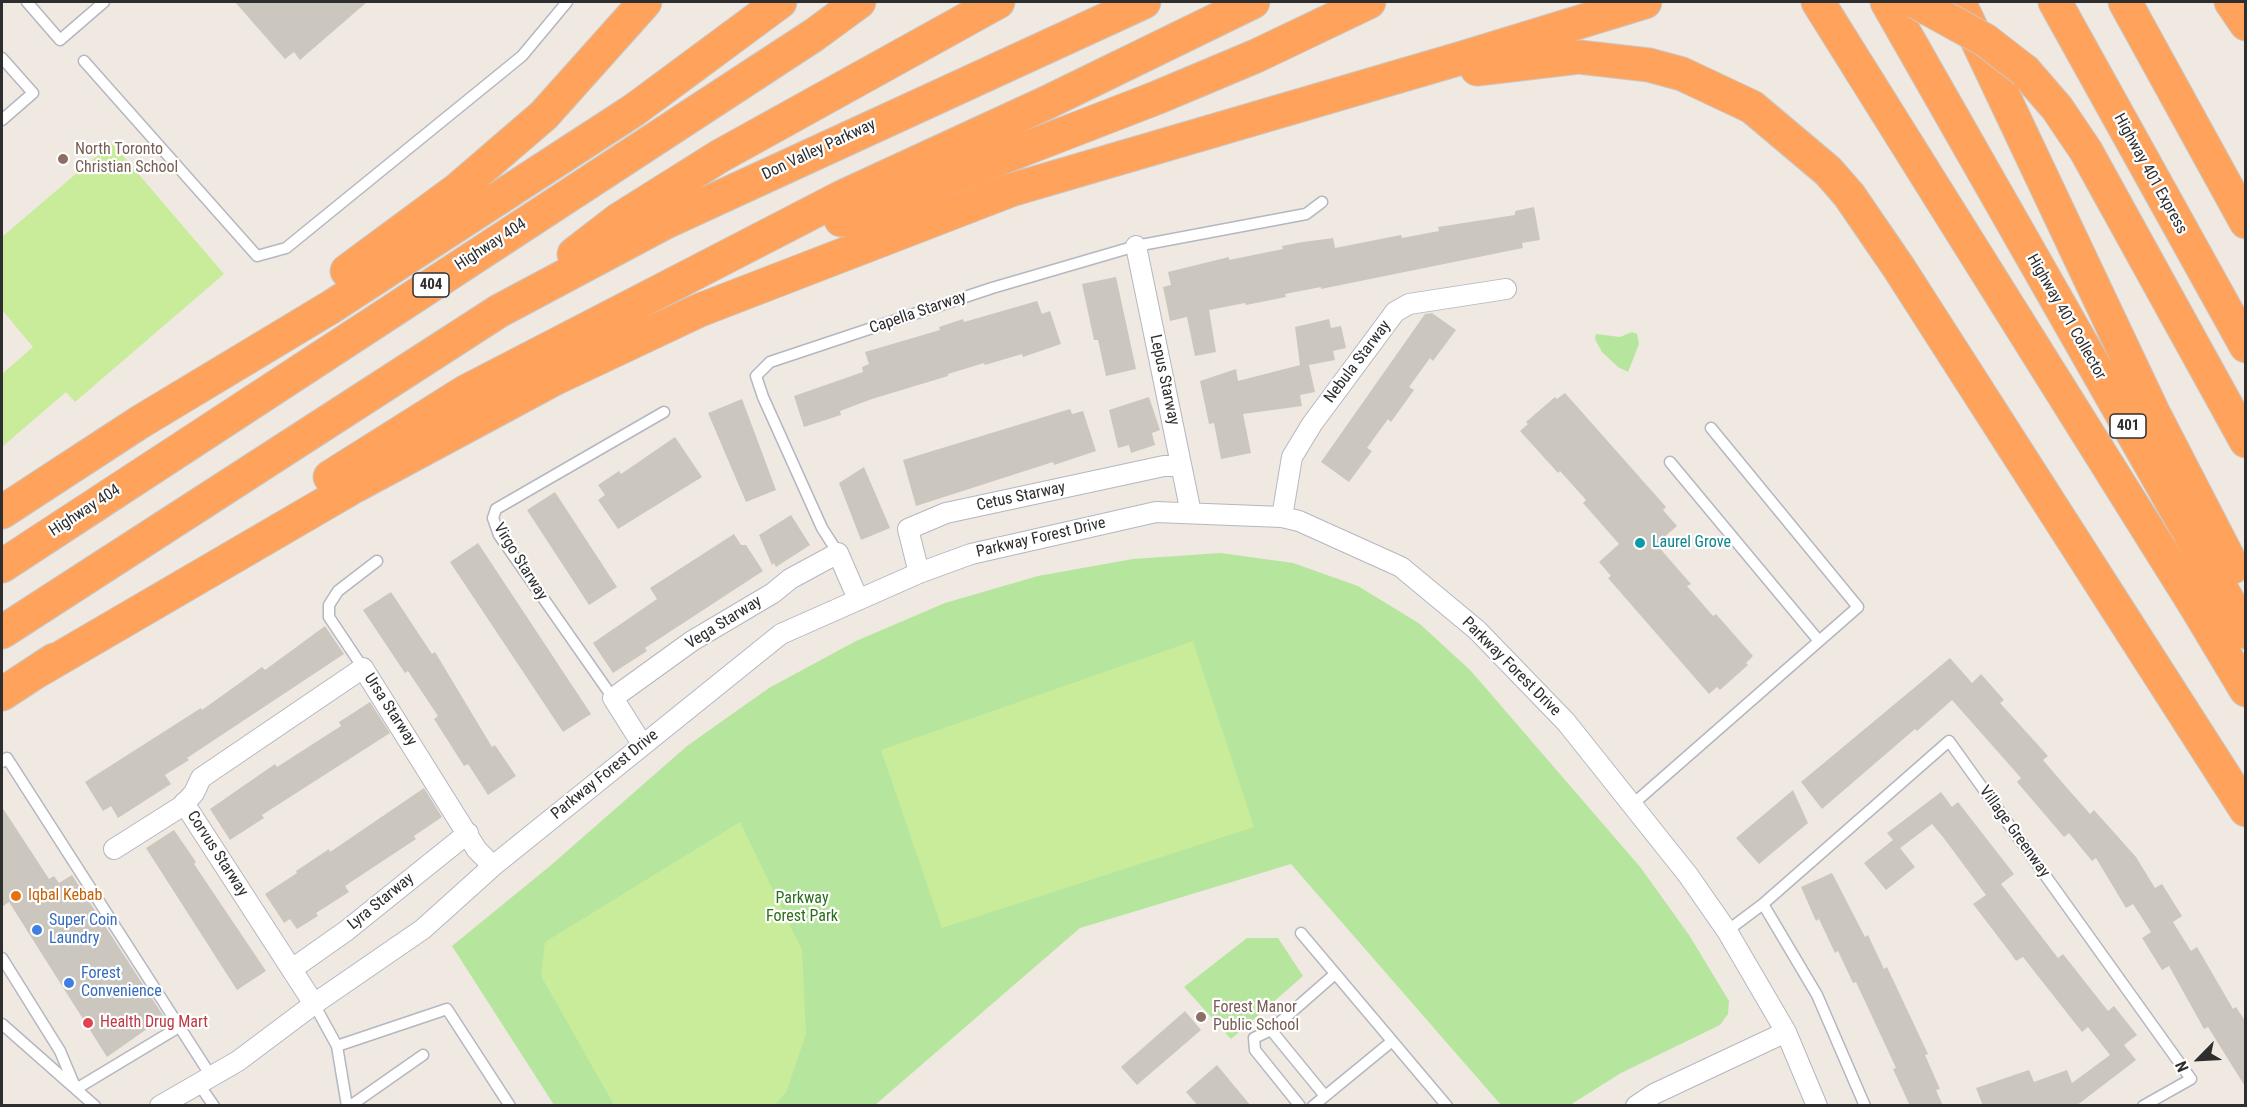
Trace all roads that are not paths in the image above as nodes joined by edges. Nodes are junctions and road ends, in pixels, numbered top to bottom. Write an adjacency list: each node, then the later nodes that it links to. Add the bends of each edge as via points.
1 (27, 2): 2 (lane, via 60,40)
2 (104, 2)
3 (567, 2): 21 (lane, via 522,56 286,248 257,256)
4 (645, 2): 32 (highway, via 544,115 458,189)
5 (780, 2): 32 (highway, 404, via 634,110 331,307)
6 (859, 2): 42 (highway, Highway 404 / 404, via 804,42)
7 (998, 2): 29 (highway, via 720,156 618,220)
8 (1144, 2): 29 (highway, Don Valley Parkway, via 666,222)
9 (1253, 2): 27 (highway, via 842,197)
10 (1369, 2): 27 (highway, via 1156,98)
11 (1645, 2): 22 (highway)
12 (1818, 2): 51 (highway)
13 (1887, 2): 47 (highway, Highway 401 Collector / 401)
14 (1916, 2): 34 (highway, bridge, via 1985,40 2025,71 2057,108 2086,151)
15 (1959, 2): 44 (highway, via 2149,404)
16 (2055, 2): 30 (highway, Highway 401 Express)
17 (2125, 2): 25 (highway)
18 (2231, 2): 19 (highway)
19 (2246, 24)
20 (2, 58): 23 (lane, via 33,93)
21 (84, 61)
22 (1331, 96): 50 (highway, via 1011,190 700,310 554,378 366,480); 58 (highway, via 1493,66 1579,57 1649,65 1682,74 1752,107 1779,128 1828,171 1874,230)
23 (2, 120)
24 (1322, 202): 26 (lane, Capella Starway, via 1306,214)
25 (2246, 222)
26 (1136, 246): 36 (street, Lepus Starway); 40 (lane, Capella Starway, via 992,288 770,363 756,376 822,528)
27 (679, 281): 50 (highway, via 465,392 185,570)
28 (1506, 289): 39 (street, Nebula Starway, via 1409,304 1395,312 1292,457)
29 (499, 311): 46 (highway)
30 (2246, 346)
31 (664, 412): 53 (lane, Virgo Starway, via 496,508 493,518 499,535)
32 (140, 422): 37 (highway, 404)
33 (1711, 428): 48 (lane, via 1858,607)
34 (2246, 441)
35 (1670, 462): 48 (lane)
36 (1181, 466): 38 (street, Lepus Starway); 43 (street, Cetus Starway, via 1164,466 946,513 908,529)
37 (2, 512)
38 (1191, 513): 39 (street, Parkway Forest Drive); 43 (street, Parkway Forest Drive, via 1156,512 971,554)
39 (1282, 517): 57 (street, Parkway Forest Drive, via 1401,567 1477,630 1566,722)
40 (838, 553): 45 (street, Capella Starway); 53 (street, Vega Starway, via 692,641)
41 (377, 561): 49 (lane, Ursa Starway, via 338,591 329,605 329,617)
42 (2, 566)
43 (919, 573): 45 (street, Parkway Forest Drive)
44 (2246, 592)
45 (858, 599): 54 (street, Parkway Forest Drive, via 781,633)
46 (2, 632)
47 (2246, 632)
48 (1819, 641): 57 (lane)
49 (363, 668): 56 (street, Corvus Starway, via 201,778); 59 (street, Ursa Starway)
50 (36, 672): 52 (highway)
51 (2246, 690)
52 (2, 694)
53 (613, 698): 54 (street, Virgo Starway)
54 (642, 744): 61 (street, Parkway Forest Drive)
55 (2, 762): 70 (lane, via 7,758)
56 (184, 803): 60 (street); 66 (street, Corvus Starway)
57 (1633, 804): 63 (street, Parkway Forest Drive)
58 (2246, 810)
59 (468, 833): 61 (street, Ursa Starway, via 477,850); 66 (street, Lyra Starway)
60 (114, 849)
61 (493, 866): 68 (street, Parkway Forest Drive, via 423,929)
62 (1763, 904): 63 (lane, Village Greenway); 89 (lane, via 1817,995); 90 (lane, Village Greenway, via 1949,741 2191,1079)
63 (1727, 931): 72 (street, Parkway Forest Drive)
64 (1301, 933): 67 (lane)
65 (2, 958): 77 (lane, via 60,1051)
66 (292, 969): 68 (street, Corvus Starway)
67 (1335, 974): 71 (lane); 73 (lane)
68 (314, 1004): 74 (lane); 76 (street, Parkway Forest Drive)
69 (2, 1024): 77 (lane)
70 (179, 1027): 76 (lane); 77 (lane)
71 (1271, 1030): 78 (lane); 84 (lane, via 1254,1038 1255,1050)
72 (1786, 1032): 87 (street); 88 (street, Parkway Forest Drive)
73 (1391, 1042): 78 (lane); 86 (lane)
74 (337, 1046): 82 (lane); 83 (lane, via 447,1009)
75 (423, 1055): 82 (lane)
76 (204, 1080): 80 (street, Parkway Forest Drive); 81 (lane)
77 (76, 1089): 79 (lane)
78 (1325, 1096): 85 (lane)
79 (95, 1106)
80 (160, 1106)
81 (214, 1106)
82 (348, 1106)
83 (510, 1106)
84 (1300, 1106)
85 (1313, 1106)
86 (1447, 1106)
87 (1636, 1106)
88 (1817, 1106)
89 (1865, 1106)
90 (2143, 1106)

